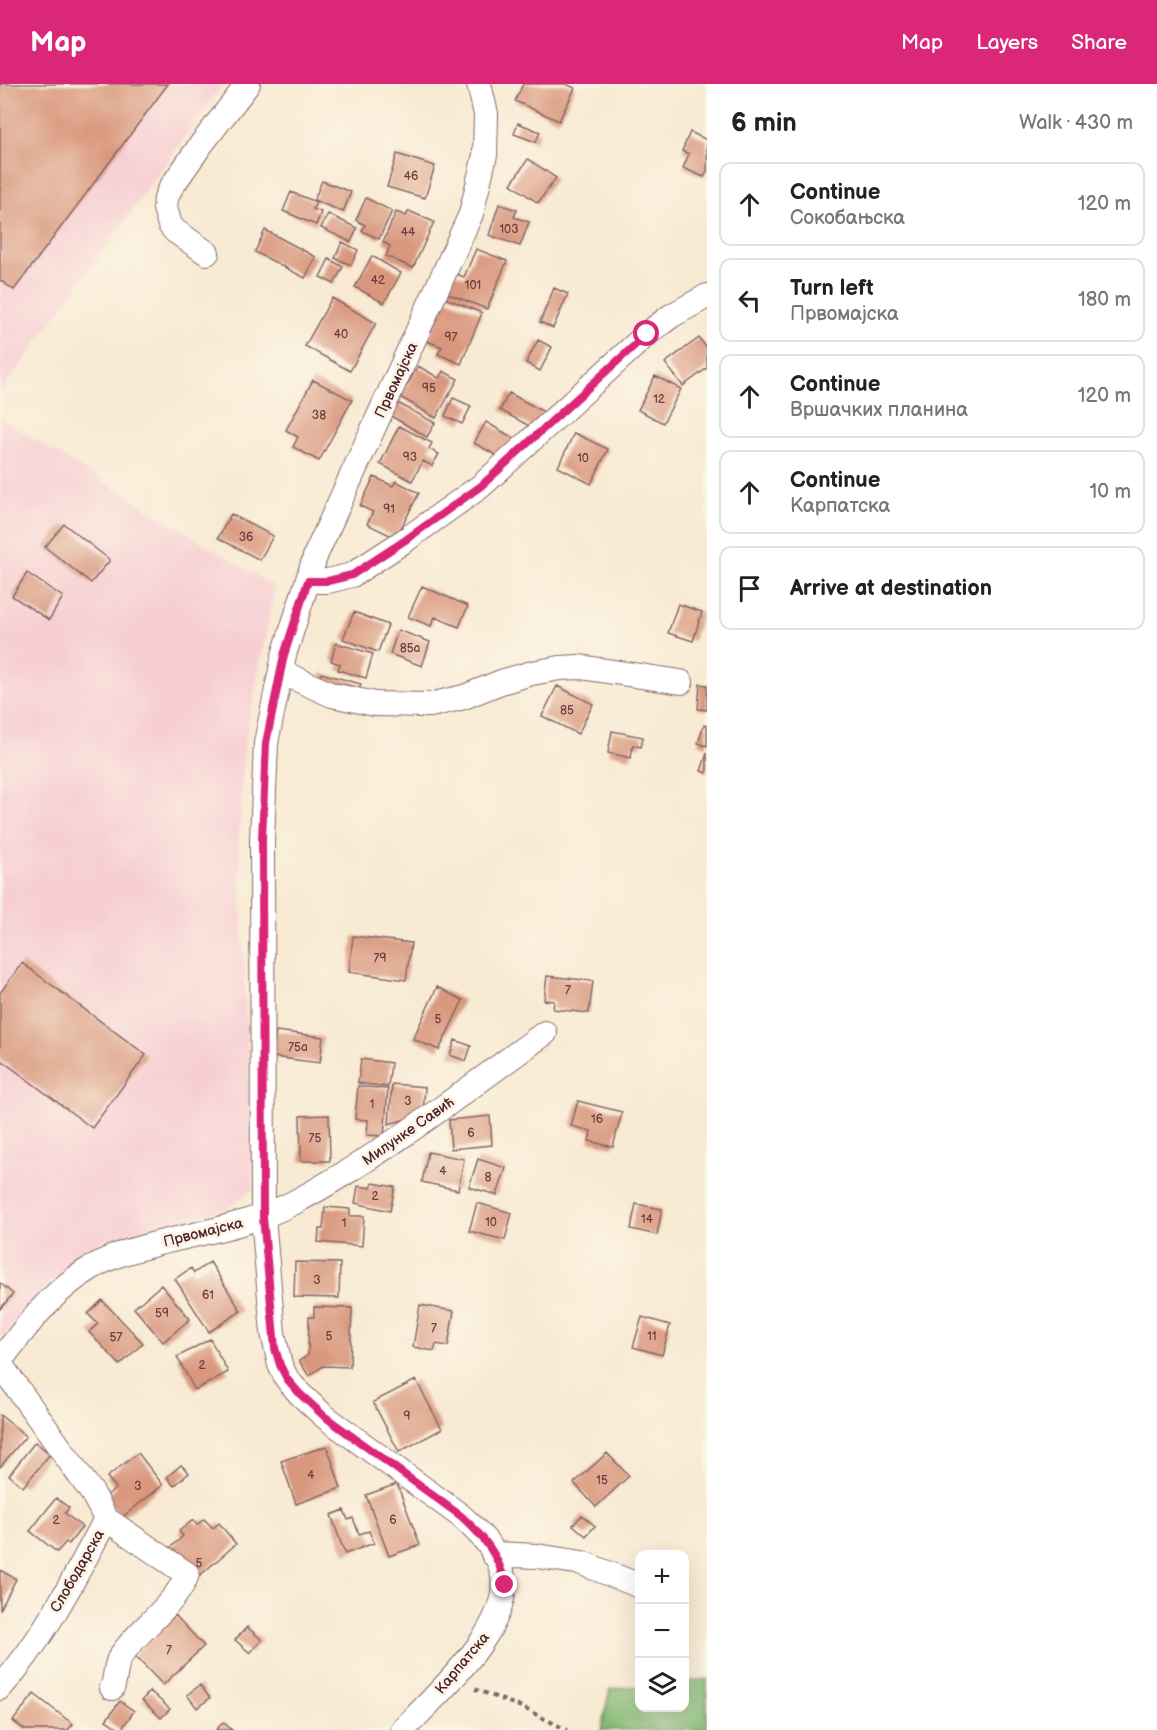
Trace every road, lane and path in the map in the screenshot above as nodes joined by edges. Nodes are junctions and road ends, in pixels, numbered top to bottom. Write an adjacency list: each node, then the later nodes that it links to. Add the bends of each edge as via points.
1 (248, 84): 3 (street, via 166,198 170,225)
2 (479, 84): 5 (street, Првомајска, via 486,114 485,155 471,214 316,554)
3 (207, 253)
4 (707, 296): 5 (street, via 647,334 497,472 452,506 352,575)
5 (308, 581): 6 (street, Првомајска)
6 (281, 672): 7 (street, via 332,695 375,704 430,705 560,668 580,667); 9 (street, Првомајска, via 266,743 263,818)
7 (681, 682)
8 (545, 1033): 9 (street, Милунке Савић, via 361,1164)
9 (263, 1217): 10 (street, Првомајска, via 141,1248 90,1268 38,1311); 12 (street, Карпатска, via 275,1348 287,1379 324,1416 461,1516 482,1535)
10 (0, 1363): 11 (street, Слободарска, via 93,1494)
11 (106, 1519): 15 (street, Слободарска, via 20,1665); 16 (street, via 187,1574 183,1586 118,1659)
12 (493, 1554): 13 (street, via 582,1563); 14 (street, Карпатска, via 502,1569 503,1601 490,1631)
13 (635, 1584)
14 (473, 1653): 17 (street, Карпатска); 18 (path, via 474,1689)
15 (0, 1688)
16 (112, 1688)
17 (403, 1730)
18 (567, 1730)

